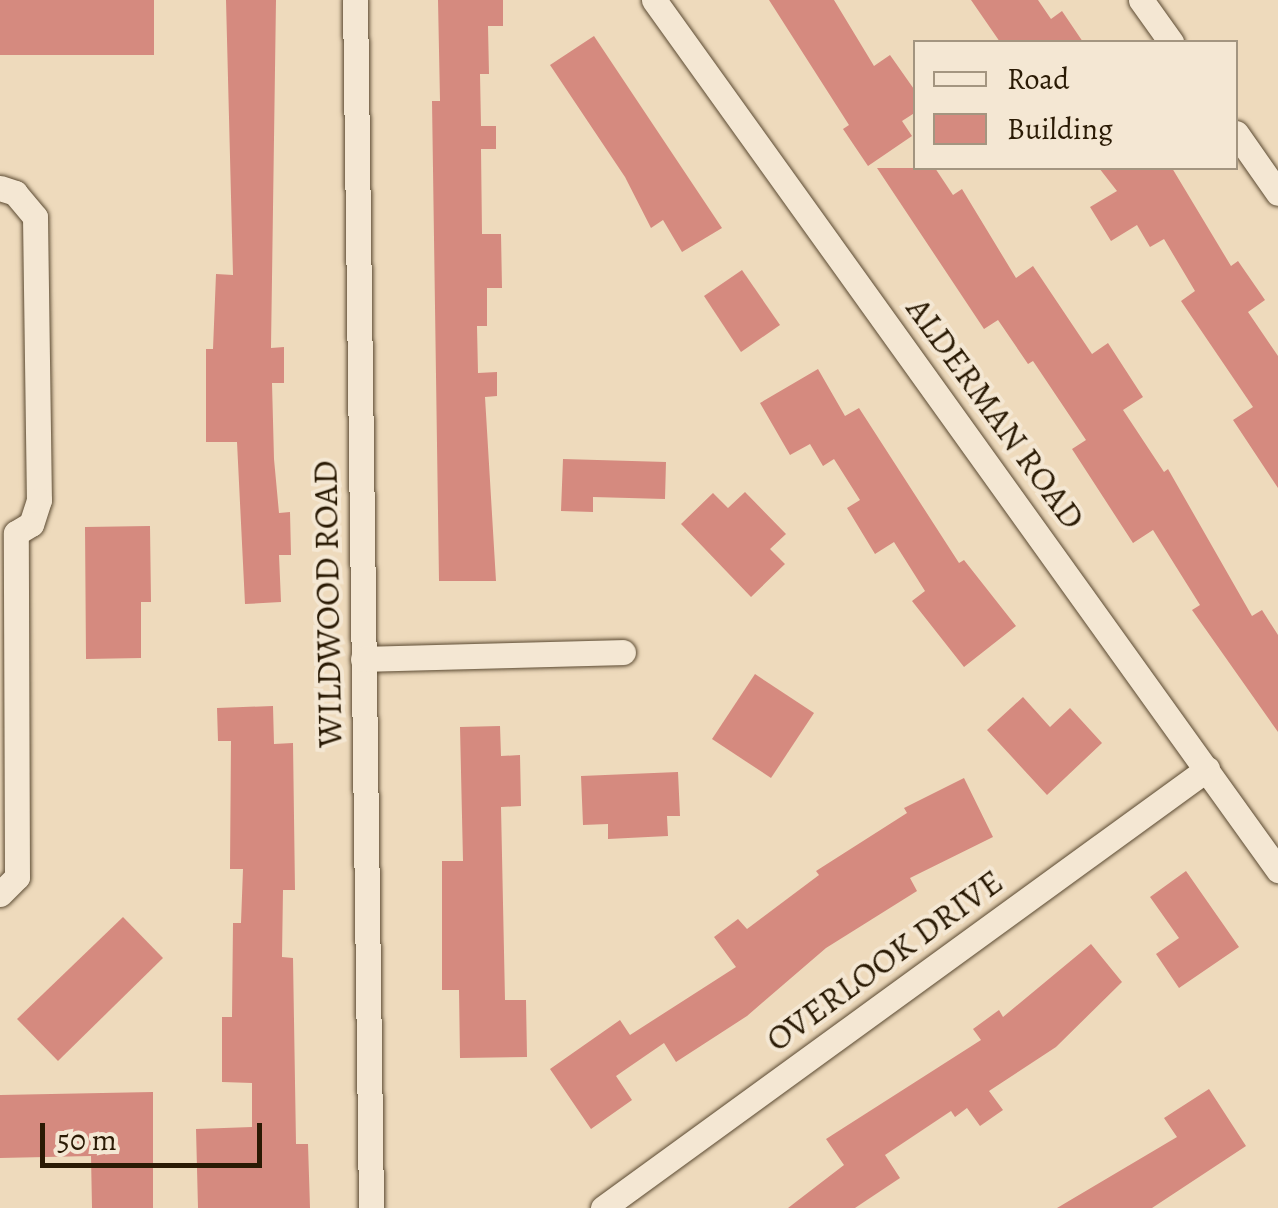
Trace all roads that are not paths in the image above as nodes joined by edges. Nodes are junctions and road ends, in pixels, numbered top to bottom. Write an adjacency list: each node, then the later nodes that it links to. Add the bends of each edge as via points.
1 (354, 0): 10 (street, WILDWOOD ROAD)
2 (654, 0): 11 (street, ALDERMAN ROAD)
3 (1141, 0): 4 (street)
4 (1170, 40)
5 (1238, 136): 7 (street)
6 (0, 188): 8 (street, via 14,193 35,218 38,500 31,524)
7 (1278, 193)
8 (8, 533): 13 (street, via 18,877)
9 (623, 652): 10 (street)
10 (363, 659): 14 (street, WILDWOOD ROAD)
11 (1207, 769): 12 (street, ALDERMAN ROAD); 15 (street, OVERLOOK DRIVE)
12 (1278, 870)
13 (0, 894)
14 (371, 1208)
15 (602, 1208)

